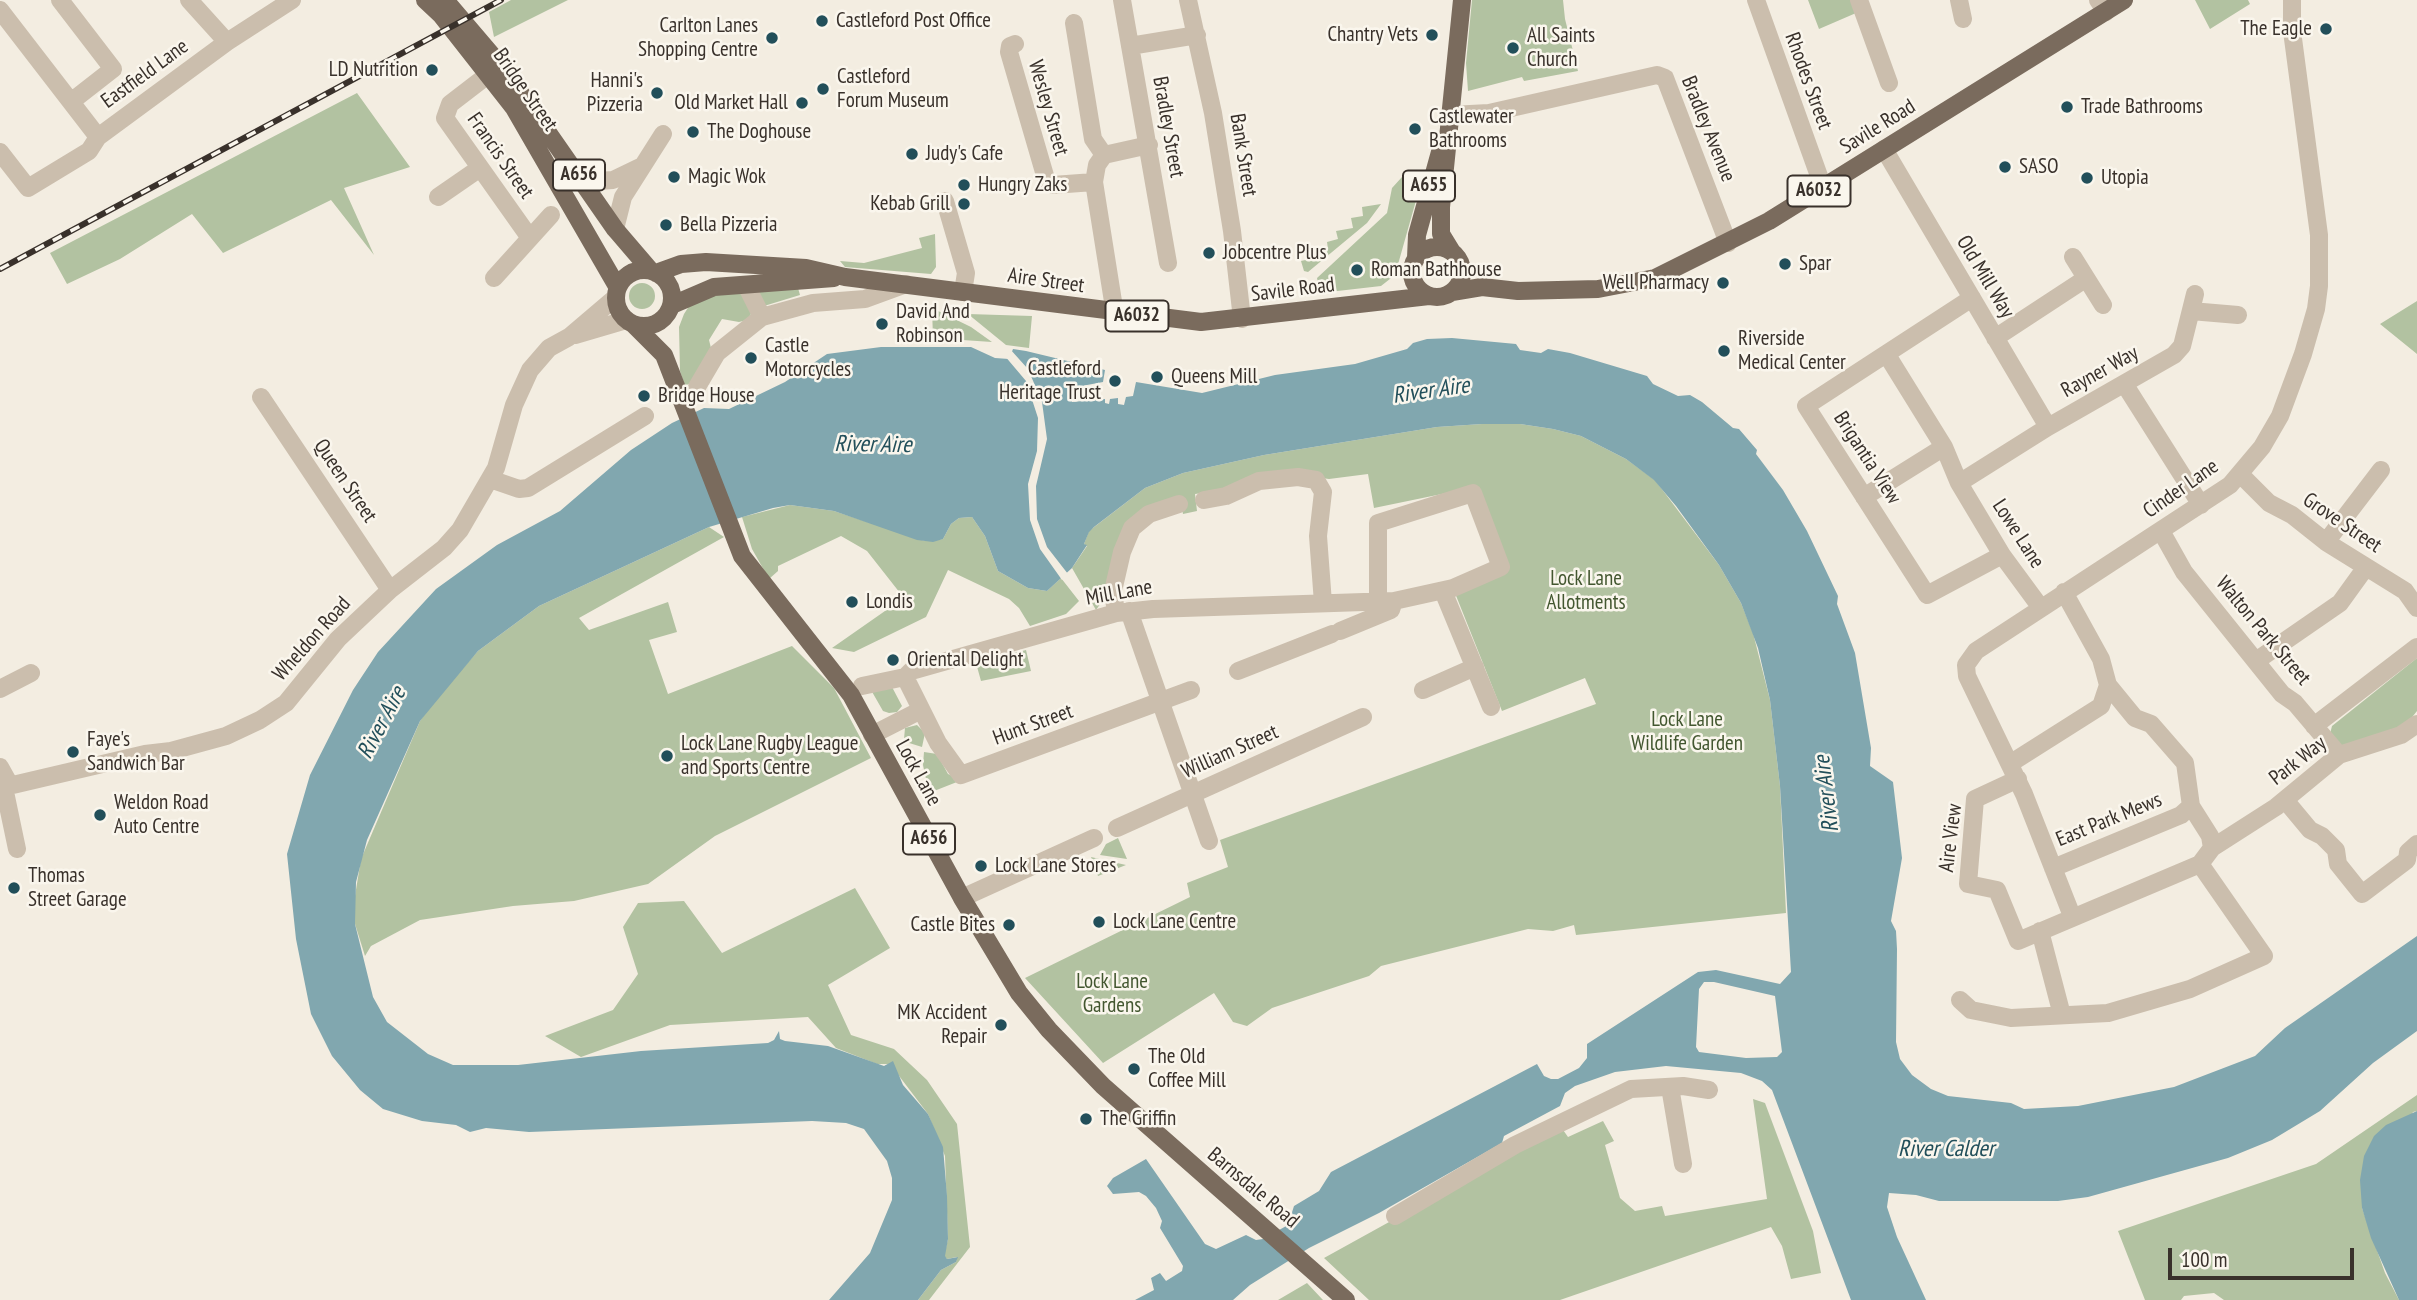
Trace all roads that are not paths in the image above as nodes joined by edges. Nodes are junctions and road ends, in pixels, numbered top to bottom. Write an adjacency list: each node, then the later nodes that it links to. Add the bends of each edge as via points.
1 (60, 0): 26 (street, via 113,69)
2 (189, 0): 19 (street)
3 (292, 0): 19 (street, Eastfield Lane)
4 (425, 0): 23 (main road, Bridge Street / A656)
5 (445, 0): 22 (main road, Bridge Street / A656)
6 (1122, 0): 21 (street, Bradley Street)
7 (1188, 0): 18 (street, Bank Street)
8 (1462, 0): 27 (main road, A655)
9 (1756, 0): 36 (street, Rhodes Street)
10 (1859, 0): 25 (street)
11 (1959, 0): 16 (street)
12 (2124, 0): 14 (main road, Savile Road / A6032)
13 (2292, 0): 81 (street, Cinder Lane, via 2292,31 2319,235 2318,298 2280,416)
14 (2102, 6): 31 (main road, Savile Road / A6032)
15 (0, 10): 26 (street)
16 (1964, 19)
17 (1074, 23): 33 (street, via 1093,139)
18 (1197, 35): 21 (street); 68 (street, Bank Street, via 1232,231)
19 (227, 42): 29 (street, Eastfield Lane)
20 (1015, 44): 38 (street, Wesley Street, via 1009,52 1046,179 1053,185)
21 (1130, 46): 30 (street, Bradley Street)
22 (490, 51): 23 (street, via 494,65); 24 (main road, Bridge Street / A656)
23 (489, 74): 24 (street, via 497,69); 35 (street, Francis Street, via 450,104 445,118); 58 (main road, Bridge Street / A656, via 514,108)
24 (509, 76): 37 (main road, Bridge Street / A656)
25 (1889, 83)
26 (72, 101): 29 (street)
27 (1451, 115): 44 (street, Bradley Avenue, via 1489,113 1657,75 1665,78); 47 (main road, A655, via 1441,234); 48 (main road, A655, via 1417,235)
28 (663, 134): 34 (street)
29 (98, 137): 32 (street, Eastfield Lane, via 89,151 28,188)
30 (1149, 145): 33 (street); 45 (street, Bradley Street)
31 (1884, 149): 44 (main road, Savile Road / A6032); 60 (street, Old Mill Way)
32 (0, 152)
33 (1104, 155): 38 (street)
34 (647, 159): 37 (street, via 613,180); 42 (street, via 623,197)
35 (480, 168): 39 (street); 43 (street, Francis Street)
36 (1819, 176)
37 (580, 177): 42 (main road, Bridge Street / A656)
38 (1094, 182): 65 (street)
39 (438, 197)
40 (945, 201): 56 (street, via 966,272)
41 (551, 215): 43 (street, Francis Street)
42 (615, 229): 49 (main road, Bridge Street / A656)
43 (530, 238): 51 (street, Francis Street)
44 (1728, 243): 55 (main road, Savile Road / A6032, via 1655,278 1628,285 1563,290)
45 (1161, 254)
46 (2073, 257): 52 (street)
47 (1456, 258): 48 (main road, via 1437,247 1421,252); 55 (main road); 57 (main road, via 1461,279)
48 (1414, 266): 59 (main road, via 1417,288); 61 (main road)
49 (654, 272): 50 (main road, Aire Street / A6032, via 706,262); 58 (main road, via 634,272); 64 (main road, A656, via 671,288)
50 (812, 275): 53 (main road, Aire Street / A6032); 54 (main road, Aire Street / A6032); 62 (street)
51 (494, 278)
52 (2085, 279): 63 (street); 71 (street)
53 (906, 284): 56 (main road, Aire Street / A6032); 62 (street, via 865,299)
54 (746, 285): 64 (main road, Aire Street / A6032, via 705,289); 67 (street)
55 (1482, 287): 57 (main road, Savile Road / A6032)
56 (963, 292): 65 (main road, Aire Street / A6032)
57 (1452, 292): 59 (main road, A6032)
58 (617, 293): 69 (main road, A656, via 619,312); 70 (street, Wheldon Road)
59 (1429, 296): 61 (main road, Savile Road / A6032)
60 (1972, 298): 71 (street, Old Mill Way); 73 (street, Brigantia View)
61 (1392, 301): 68 (main road, Savile Road / A6032)
62 (813, 303): 67 (street)
63 (2102, 305)
64 (670, 310): 69 (main road, via 653,326); 72 (main road, A656)
65 (1115, 314): 68 (main road, Aire Street / A6032, via 1201,322)
66 (2238, 315): 74 (street, Rayner Way, via 2193,303 2182,346)
67 (762, 317): 75 (street, via 717,353)
68 (1242, 319)
69 (630, 322): 70 (street, Wheldon Road); 72 (main road, A656)
70 (569, 337): 82 (street, Wheldon Road, via 549,348 530,370)
71 (1995, 338): 78 (street, Old Mill Way)
72 (664, 355): 118 (main road, Lock Lane / A656, via 742,556 841,681)
73 (1886, 355): 79 (street, Lowe Lane); 84 (street, Brigantia View, via 1806,406)
74 (2125, 385): 78 (street, Rayner Way); 87 (street)
75 (697, 387)
76 (261, 397): 93 (street, Queen Street)
77 (645, 416): 82 (street, via 537,484 519,489)
78 (2048, 427): 83 (street)
79 (1944, 447): 83 (street, Lowe Lane); 84 (street)
80 (2381, 470): 89 (street)
81 (2240, 474): 87 (street, Cinder Lane); 89 (street, Grove Street, via 2269,503)
82 (490, 479): 93 (street, Wheldon Road, via 444,548)
83 (1959, 484): 90 (street, Lowe Lane)
84 (1864, 497): 90 (street, Brigantia View, via 1927,595)
85 (1203, 500): 97 (street, via 1226,496 1259,481 1298,477 1316,481 1323,492 1318,536)
86 (1179, 504): 100 (street, via 1149,514 1132,528 1113,591)
87 (2201, 505): 88 (street, Cinder Lane)
88 (2161, 531): 95 (street, Cinder Lane); 102 (street, Walton Park Street, via 2184,572)
89 (2326, 542): 91 (street, Grove Street)
90 (2002, 555): 98 (street, Lowe Lane)
91 (2366, 567): 92 (street, Grove Street); 102 (street, via 2340,603)
92 (2411, 587): 99 (street, Grove Street)
93 (390, 590): 122 (street, Wheldon Road, via 338,639 286,703 260,720 226,736 171,751)
94 (1443, 591): 96 (street); 96 (street, via 1501,567 1473,493 1378,523); 103 (street)
95 (2064, 592): 98 (street, Cinder Lane); 107 (street, via 2101,659)
96 (1386, 601): 97 (street, Mill Lane); 104 (street, via 1391,610)
97 (1323, 603): 100 (street, Mill Lane)
98 (2041, 608): 121 (street, Cinder Lane, via 1972,654 1966,664 1967,676)
99 (2417, 608)
100 (1122, 612): 106 (street, Mill Lane, via 911,671); 112 (street)
101 (2417, 647): 117 (street)
102 (2256, 661): 117 (street, Walton Park Street)
103 (1475, 667): 111 (street); 113 (street)
104 (1238, 671)
105 (31, 673): 109 (street)
106 (905, 677): 108 (street, Mill Lane); 114 (street, Hunt Street)
107 (2108, 685): 121 (street, via 2101,706); 125 (street, via 2130,713 2151,724 2185,763)
108 (862, 686)
109 (0, 689)
110 (1191, 690): 112 (street, Hunt Street)
111 (1423, 690)
112 (1160, 702): 114 (street, Hunt Street, via 961,775); 123 (street)
113 (1491, 707)
114 (921, 710): 118 (street)
115 (1363, 717): 123 (street, William Street)
116 (2417, 724): 119 (street, Park Way, via 2401,735)
117 (2314, 726): 119 (street, Walton Park Street)
118 (872, 735): 134 (main road, Lock Lane / A656)
119 (2339, 754): 124 (street, Park Way)
120 (0, 767): 122 (street)
121 (2014, 771): 133 (street, Cinder Lane); 137 (street, Aire View, via 1975,799 1968,884 1997,890)
122 (5, 787): 131 (street)
123 (1192, 794): 126 (street, William Street); 128 (street)
124 (2285, 800): 129 (street, via 2310,830 2336,850 2338,864 2362,894 2407,860); 130 (street, Park Way)
125 (2186, 810): 130 (street, via 2210,836); 133 (street, East Park Mews)
126 (1117, 828)
127 (1094, 838): 134 (street)
128 (1209, 841)
129 (2417, 844)
130 (2213, 848): 132 (street, Park Way)
131 (17, 849)
132 (2200, 864): 135 (street, Park Way); 139 (street, via 2264,956 2190,989 2108,1013)
133 (2053, 868): 135 (street, Cinder Lane)
134 (962, 898): 142 (main road, Lock Lane / A656, via 1019,993 1049,1031)
135 (2072, 916): 136 (street, Park Way)
136 (2040, 931): 137 (street, Park Way); 139 (street)
137 (2018, 941)
138 (1960, 1000): 139 (street, via 1989,1016)
139 (2062, 1015)
140 (1670, 1087): 141 (street); 143 (street); 144 (street, via 1630,1089 1600,1103 1515,1145)
141 (1709, 1090)
142 (1130, 1110): 145 (main road, Barnsdale Road / A656)
143 (1683, 1164)
144 (1395, 1216)
145 (1346, 1300)

